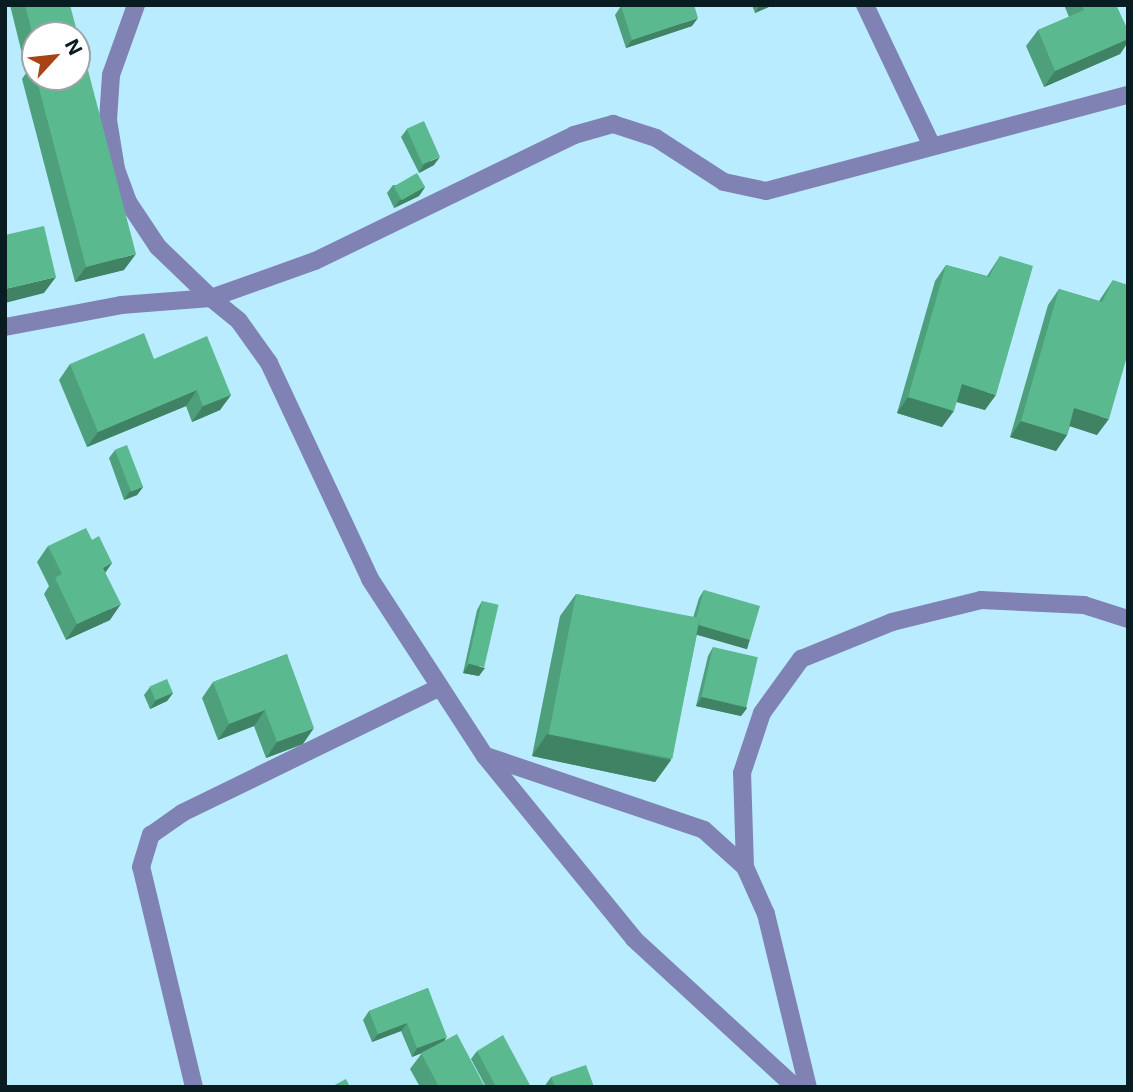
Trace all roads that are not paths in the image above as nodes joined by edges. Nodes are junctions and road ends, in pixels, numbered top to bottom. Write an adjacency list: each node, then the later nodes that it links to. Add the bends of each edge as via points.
1 (136, 5): 5 (street, via 111,75 108,120 116,169 128,202 158,247)
2 (865, 5): 4 (street)
3 (1128, 95): 4 (street)
4 (932, 146): 5 (street, via 766,191 724,183 656,138 613,124 573,135 315,261)
5 (211, 298): 6 (street, via 121,305); 8 (street, via 239,321 269,363 370,579)
6 (5, 327)
7 (1128, 619): 10 (street, via 1084,605 981,600 892,622 801,659 762,713 742,772)
8 (440, 687): 9 (street); 11 (street, via 182,813 151,835 141,867)
9 (485, 756): 10 (street, via 704,830); 12 (street, via 634,939)
10 (745, 867): 13 (street, via 765,914)
11 (194, 1087)
12 (795, 1087)
13 (808, 1087)

